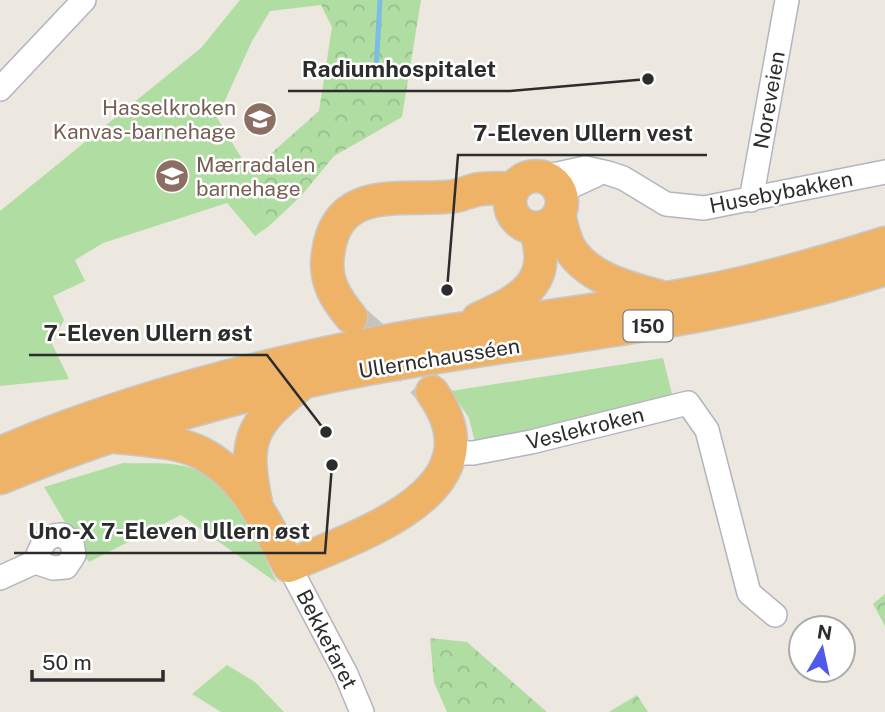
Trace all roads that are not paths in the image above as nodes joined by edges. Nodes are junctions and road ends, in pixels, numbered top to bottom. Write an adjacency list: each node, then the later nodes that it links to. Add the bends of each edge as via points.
1 (84, 0): 3 (street)
2 (787, 0): 5 (street, Noreveien)
3 (0, 89)
4 (885, 172): 5 (street, Husebybakken)
5 (751, 200): 6 (street, Husebybakken, via 716,207 677,207 602,172)
6 (538, 203): 9 (highway, 150, via 586,266 625,286); 10 (highway, via 473,203 455,196 382,198 358,206 342,220 327,256 327,275); 11 (highway, 150, via 542,264 533,286 514,301)
7 (885, 243): 9 (highway, Ullernchausséen / 150, via 769,276)
8 (885, 269): 12 (highway, Ullernchausséen / 150, via 766,303 685,319)
9 (667, 298): 11 (highway, Ullernchausséen / 150)
10 (351, 317)
11 (455, 330): 15 (highway, Ullernchausséen / 150, via 198,384)
12 (304, 382): 14 (highway, Ullernchausséen / 150); 18 (highway, 150, via 267,413 253,435 249,463)
13 (432, 392): 16 (highway, via 449,423)
14 (108, 437): 17 (highway, Ullernchausséen / 150); 18 (highway, 150, via 167,444 202,454 236,480)
15 (0, 453)
16 (451, 453): 20 (highway, via 438,482 409,508); 22 (street, Veslekroken, via 531,442 688,403 707,430 749,593)
17 (0, 478)
18 (256, 503): 20 (highway, 150)
19 (35, 562): 21 (street)
20 (289, 566): 23 (street, Bekkefaret)
21 (0, 578)
22 (775, 615)
23 (362, 712)

